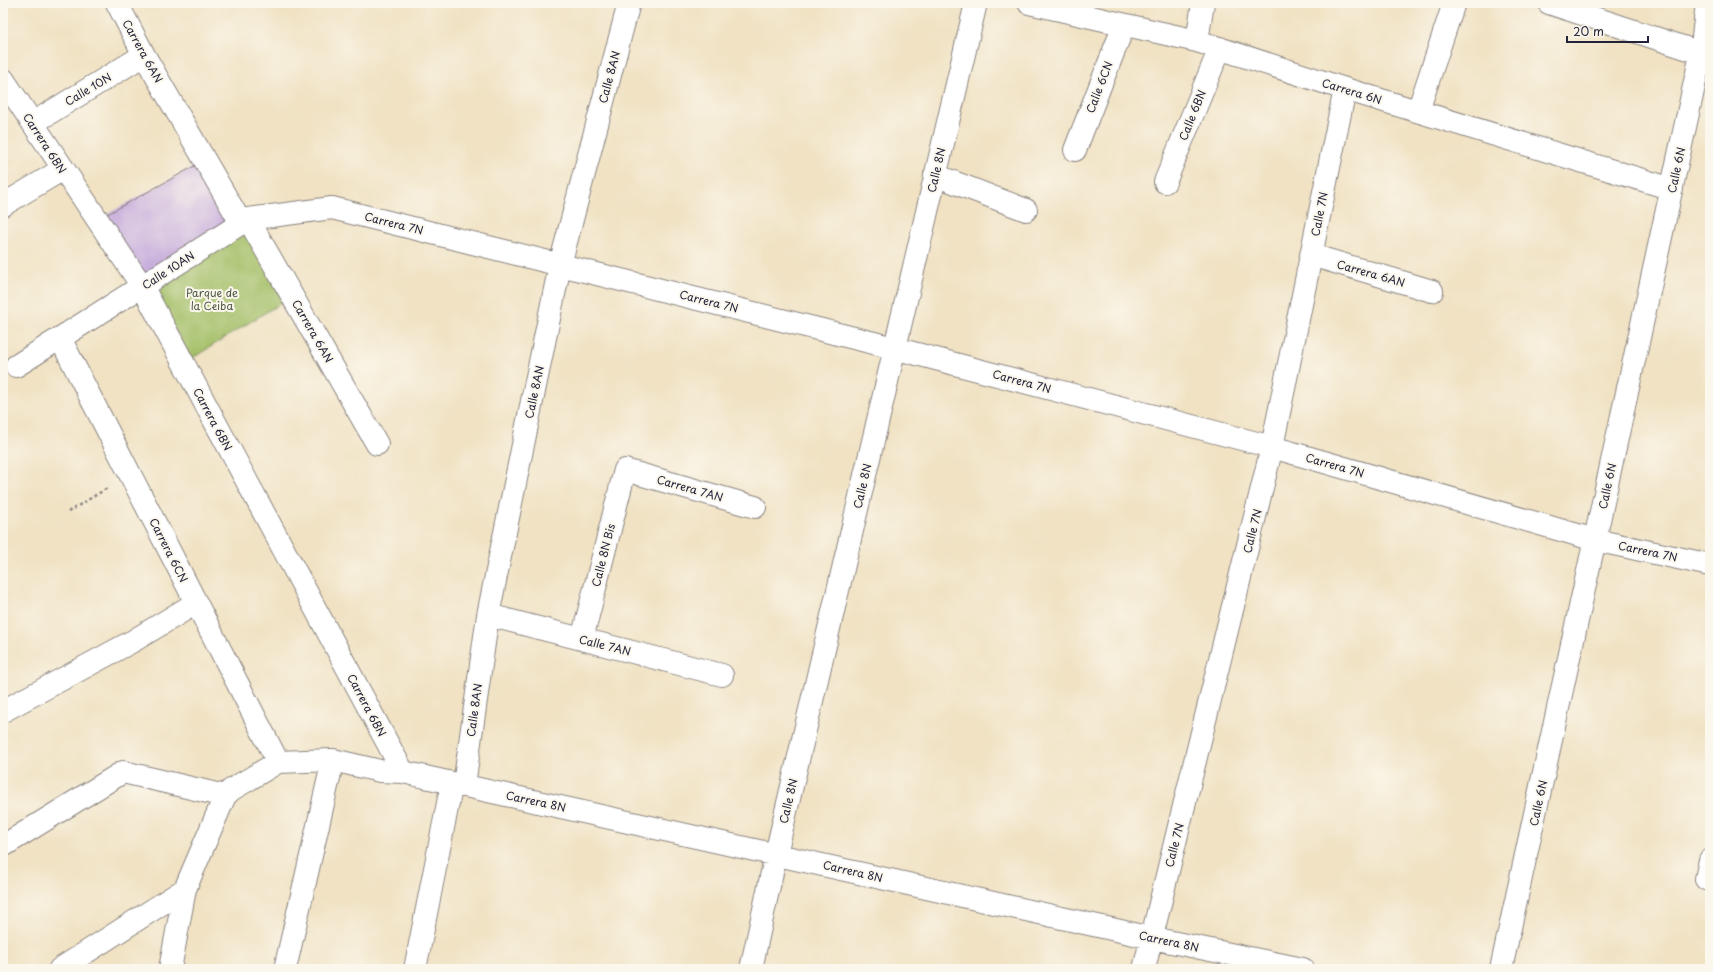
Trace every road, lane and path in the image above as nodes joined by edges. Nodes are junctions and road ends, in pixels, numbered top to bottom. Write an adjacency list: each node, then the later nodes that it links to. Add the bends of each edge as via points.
1 (117, 3): 12 (street, Carrera 6AN)
2 (628, 3): 28 (street, Calle 8AN)
3 (976, 3): 20 (street, Calle 8N)
4 (1029, 3): 9 (street, Carrera 6N)
5 (1203, 3): 10 (street)
6 (1454, 3): 16 (street)
7 (1549, 3): 13 (street)
8 (1707, 3): 13 (street, Calle 6N)
9 (1124, 25): 10 (street, Carrera 6N); 18 (street, Calle 6CN)
10 (1197, 41): 11 (street, Carrera 6N)
11 (1220, 48): 15 (street, Carrera 6N); 21 (street, Calle 6BN)
12 (144, 55): 17 (street, Calle 10N); 26 (street, Carrera 6AN)
13 (1706, 55): 22 (street, Calle 6N)
14 (3, 79): 17 (street, Carrera 6BN)
15 (1345, 89): 16 (street, Carrera 6N); 27 (street, Calle 7N)
16 (1418, 111): 22 (street, Carrera 6N)
17 (32, 123): 19 (street, Carrera 6BN)
18 (1075, 150)
19 (63, 170): 23 (street); 29 (street, Carrera 6BN)
20 (935, 175): 25 (street); 32 (street, Calle 8N)
21 (1165, 182)
22 (1672, 189): 40 (street, Calle 6N)
23 (3, 205)
24 (332, 208): 26 (street, Calle 10AN); 28 (street, Carrera 7N)
25 (1026, 210)
26 (245, 221): 29 (street, Calle 10AN); 34 (street, Carrera 6AN)
27 (1311, 255): 30 (street, Carrera 6AN); 35 (street, Calle 7N)
28 (560, 265): 32 (street, Carrera 7N); 43 (street, Calle 8AN)
29 (142, 286): 31 (street, Calle 10AN); 49 (street, Carrera 6BN)
30 (1432, 291)
31 (60, 338): 33 (street, Calle 10AN); 37 (street, Carrera 6CN)
32 (894, 348): 35 (street, Carrera 7N); 53 (street, Calle 8N)
33 (16, 366)
34 (377, 444)
35 (1272, 447): 40 (street, Carrera 7N); 55 (street, Calle 7N)
36 (625, 470): 38 (street, Carrera 7AN); 44 (street, Calle 8N Bis)
37 (130, 474): 39 (path); 42 (street, Carrera 6CN)
38 (755, 507)
39 (68, 512)
40 (1595, 540): 41 (street, Carrera 7N); 63 (street, Calle 6N)
41 (1710, 565)
42 (196, 604): 46 (street, via 133,642); 48 (street, Carrera 6CN)
43 (488, 615): 44 (street, Calle 7AN); 50 (street, Calle 8AN)
44 (582, 639): 45 (street, Calle 7AN)
45 (722, 675)
46 (3, 711)
47 (333, 760): 48 (street, Carrera 8N); 49 (street, Carrera 8N, via 380,771); 58 (street)
48 (278, 762): 51 (street)
49 (403, 772): 50 (street, Carrera 8N)
50 (458, 784): 53 (street, Carrera 8N); 59 (street, Calle 8AN)
51 (225, 796): 52 (street, via 124,772); 54 (street)
52 (3, 846)
53 (776, 854): 55 (street, Carrera 8N); 60 (street, Calle 8N)
54 (185, 889): 56 (street); 57 (street)
55 (1152, 938): 61 (street, Calle 7N); 62 (street, Carrera 8N)
56 (60, 969)
57 (170, 969)
58 (284, 969)
59 (415, 969)
60 (751, 969)
61 (1144, 969)
62 (1303, 969)
63 (1501, 969)

